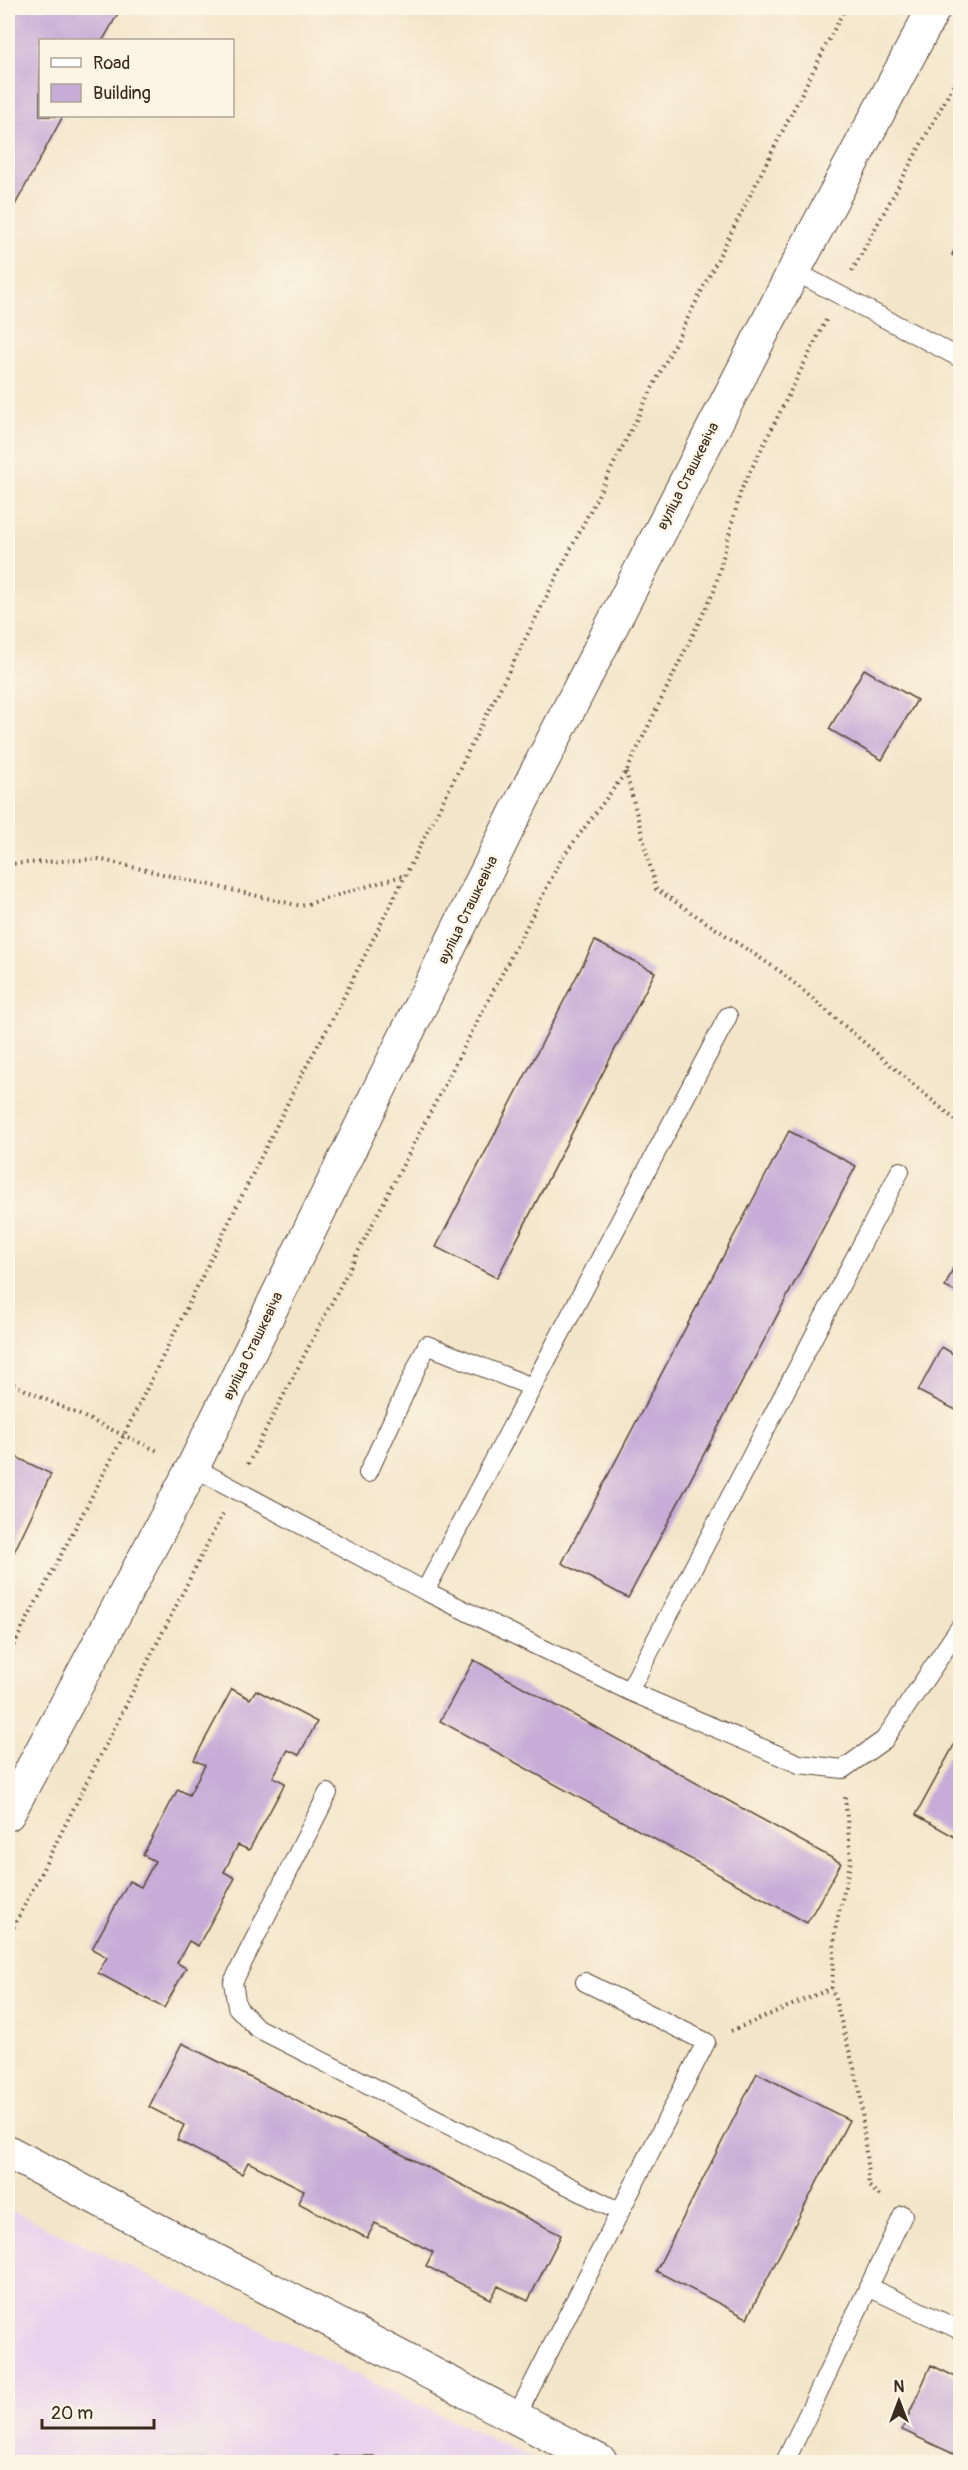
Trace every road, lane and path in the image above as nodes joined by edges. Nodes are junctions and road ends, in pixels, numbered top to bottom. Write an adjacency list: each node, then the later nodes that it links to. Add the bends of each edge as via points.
1 (845, 8): 9 (path)
2 (934, 8): 4 (street, вуліца Сташкевіча)
3 (960, 73): 5 (path)
4 (794, 271): 5 (lane); 16 (street, вуліца Сташкевіча, via 513,818)
5 (839, 296): 6 (lane); 7 (path, via 741,490 714,591)
6 (960, 358)
7 (626, 772): 11 (path, via 656,889 781,972); 18 (path, via 562,858)
8 (8, 864): 9 (path, via 98,859 301,906)
9 (405, 875): 15 (path)
10 (728, 1016): 14 (lane)
11 (960, 1124)
12 (900, 1171): 22 (lane)
13 (8, 1382): 15 (path)
14 (532, 1387): 17 (lane, via 427,1345); 19 (lane)
15 (124, 1435): 16 (path); 21 (path)
16 (193, 1467): 18 (lane); 25 (street, вуліца Сташкевіча)
17 (368, 1473)
18 (235, 1489): 19 (lane); 26 (path)
19 (425, 1591): 22 (lane)
20 (960, 1627): 23 (lane, via 884,1740)
21 (8, 1656)
22 (629, 1691): 23 (lane, via 799,1764)
23 (843, 1769): 28 (path, via 851,1860 835,1930)
24 (328, 1793): 31 (lane, via 233,1982 237,2007 257,2028)
25 (8, 1814)
26 (8, 1938)
27 (585, 1982): 29 (lane)
28 (832, 1988): 29 (path); 32 (path, via 860,2090 869,2186)
29 (706, 2042): 31 (lane)
30 (8, 2152): 35 (street)
31 (620, 2212): 35 (lane)
32 (903, 2215): 33 (lane)
33 (868, 2287): 34 (lane); 37 (lane)
34 (960, 2330)
35 (515, 2419): 36 (street)
36 (601, 2463)
37 (785, 2463)

